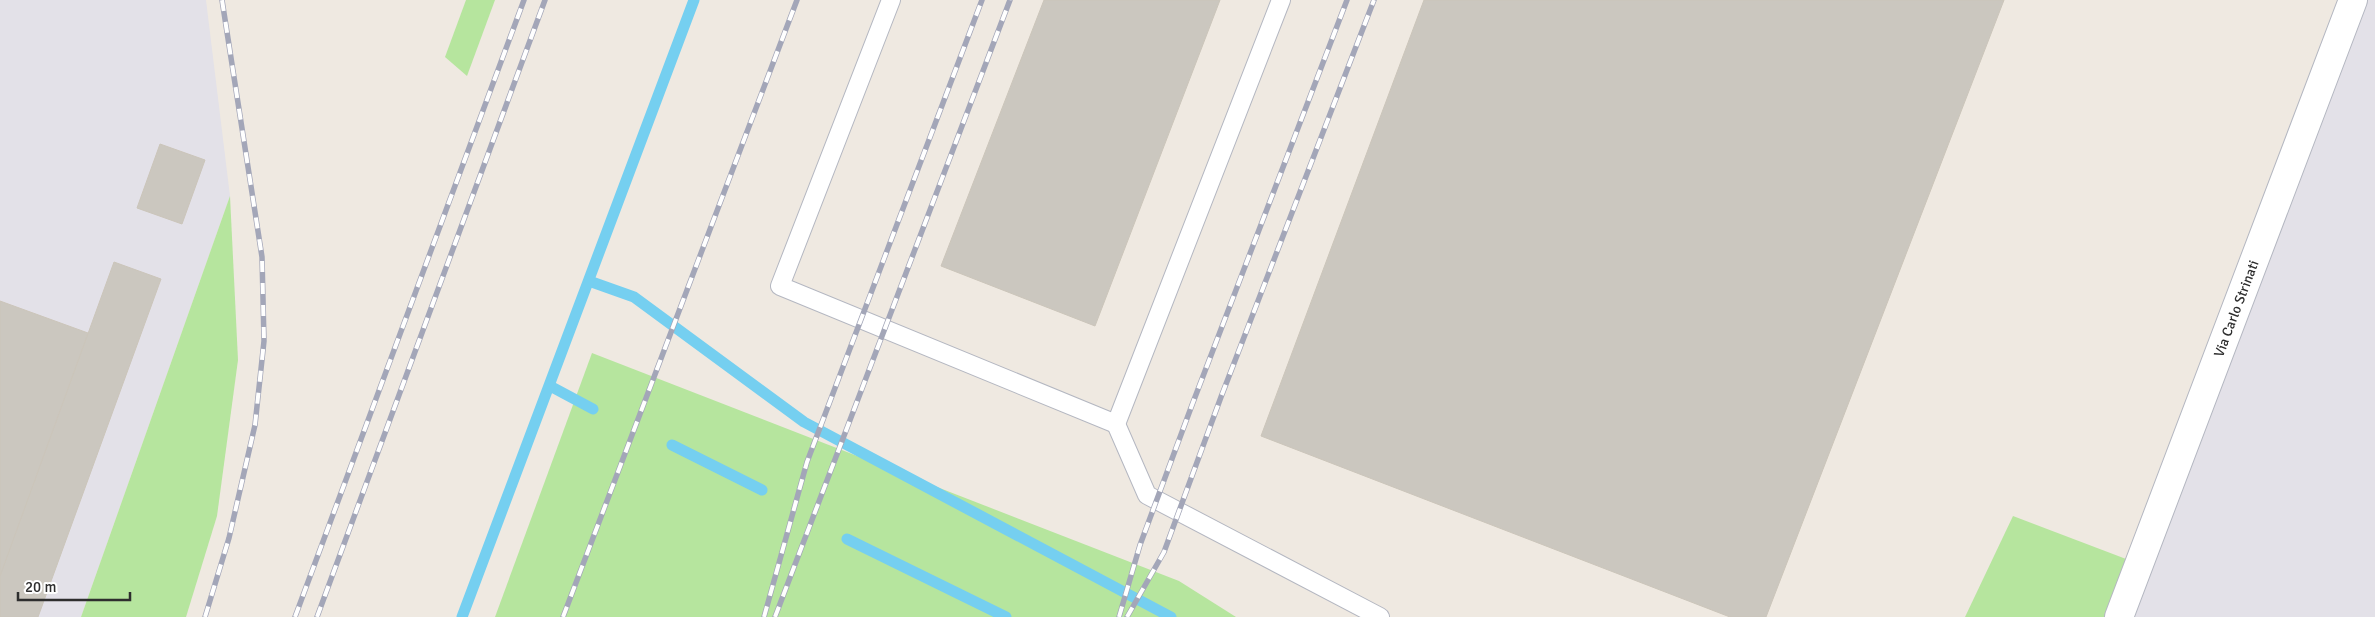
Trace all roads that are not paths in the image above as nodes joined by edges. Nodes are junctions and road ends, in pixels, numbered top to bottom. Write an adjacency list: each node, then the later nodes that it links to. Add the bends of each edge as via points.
1 (892, 0): 4 (lane, via 780,286)
2 (1281, 0): 4 (lane)
3 (2352, 0): 6 (street, Via Carlo Strinati)
4 (1116, 424): 5 (lane, via 1147,495)
5 (1380, 617)
6 (2119, 617)

